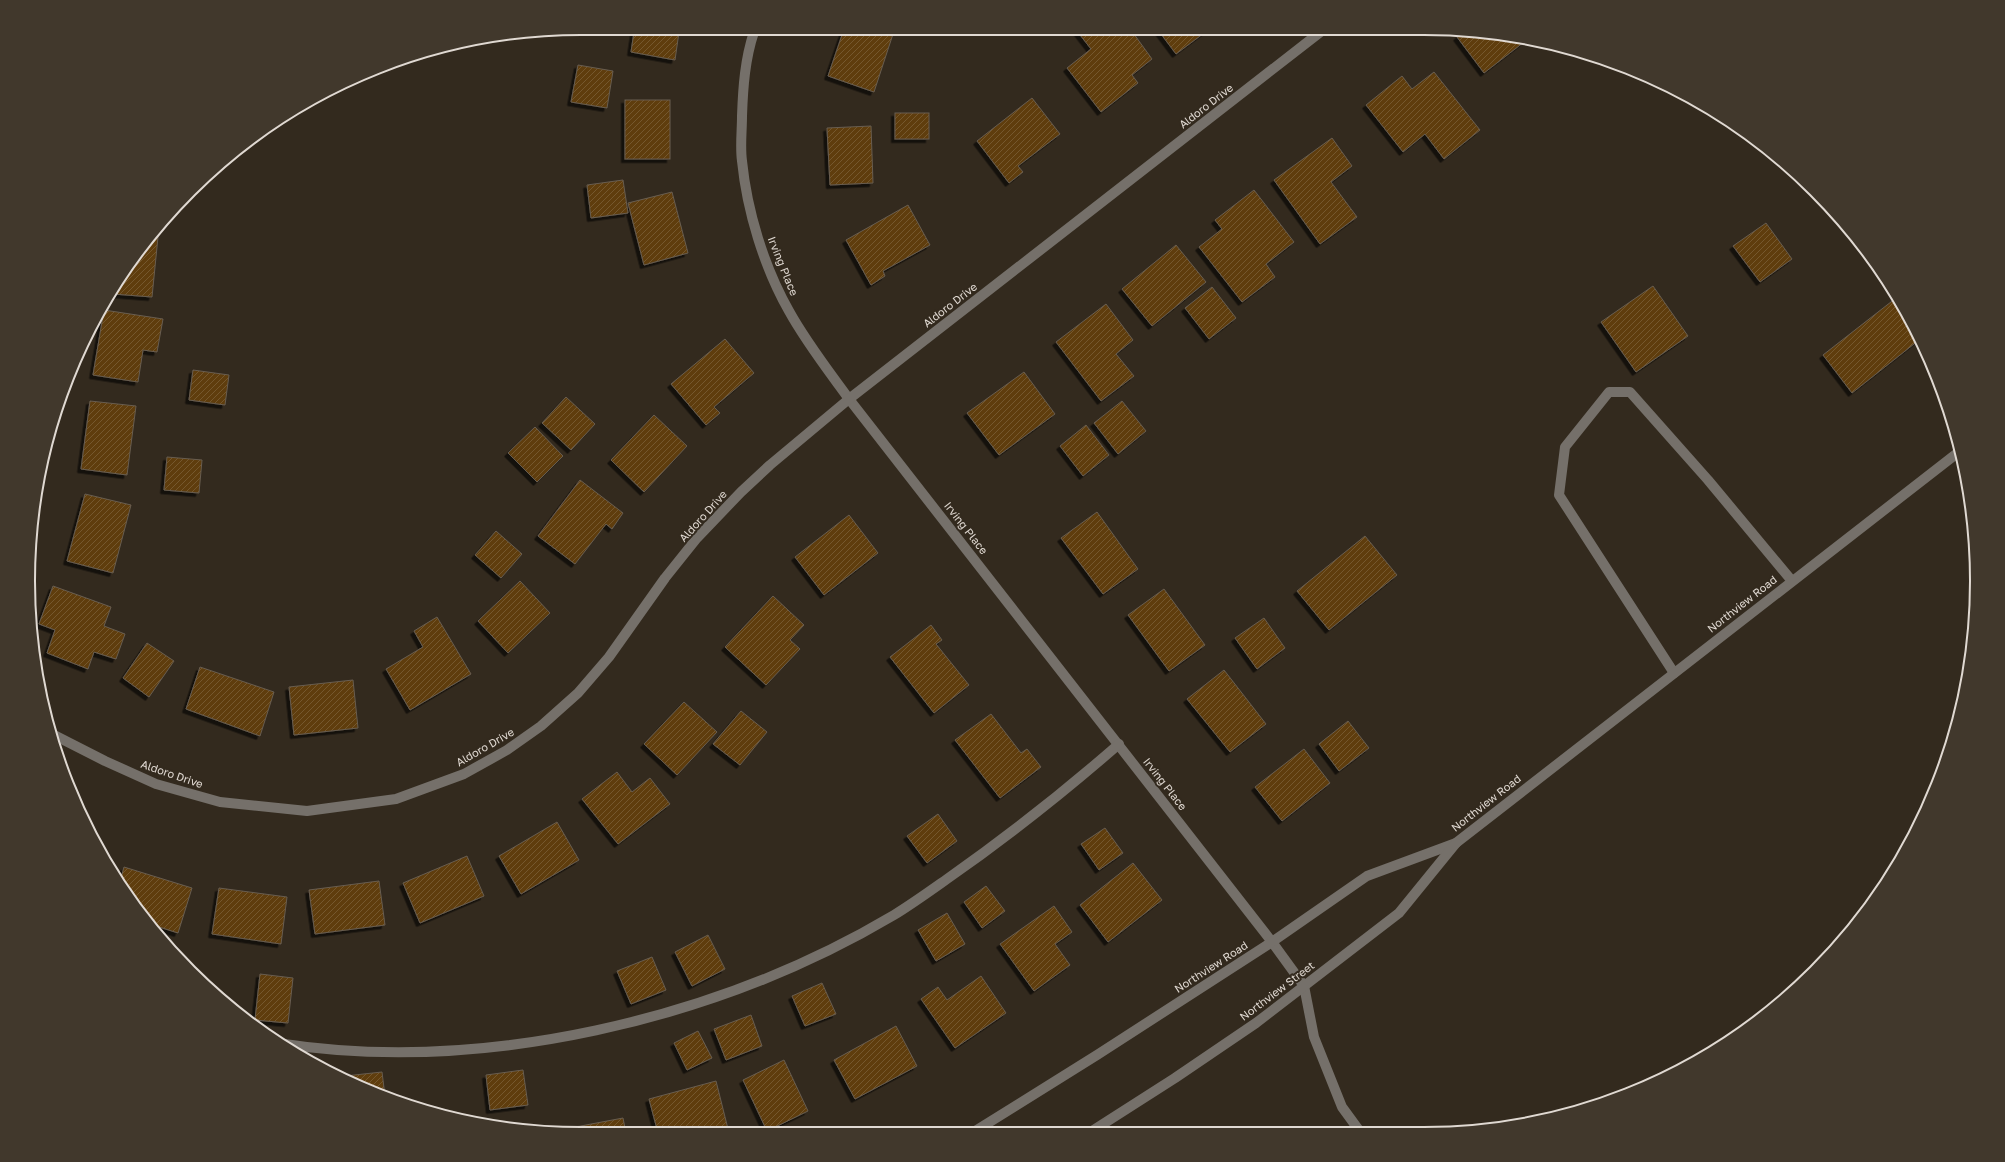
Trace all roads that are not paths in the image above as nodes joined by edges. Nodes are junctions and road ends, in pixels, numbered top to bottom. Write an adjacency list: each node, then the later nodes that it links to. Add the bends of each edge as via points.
1 (753, 35): 3 (street, Irving Place, via 743,83 742,160 753,222 788,311)
2 (1317, 35): 3 (street, Aldoro Drive)
3 (849, 399): 7 (street, Aldoro Drive, via 770,465 697,538 609,657 578,693 541,726 507,750 464,774 396,799 307,811 220,802 156,784); 8 (street, Irving Place)
4 (1955, 455): 5 (street, Northview Road)
5 (1792, 581): 6 (street, Northview Road); 6 (street, via 1630,392 1609,392 1565,447 1559,495)
6 (1674, 673): 9 (street, Northview Road)
7 (58, 737)
8 (1119, 744): 10 (street, Irving Place); 12 (street, via 981,855 896,914 797,966 686,1008 612,1026 508,1046 432,1051 358,1050)
9 (1456, 842): 10 (street, Northview Road, via 1367,876); 11 (street, Northview Street, via 1399,913)
10 (1272, 942): 11 (street, Irving Place); 13 (street, Northview Road)
11 (1304, 986): 14 (street, Northview Street, via 1188,1070); 15 (street, via 1314,1037 1342,1107)
12 (293, 1044)
13 (982, 1127)
14 (1098, 1127)
15 (1357, 1127)

